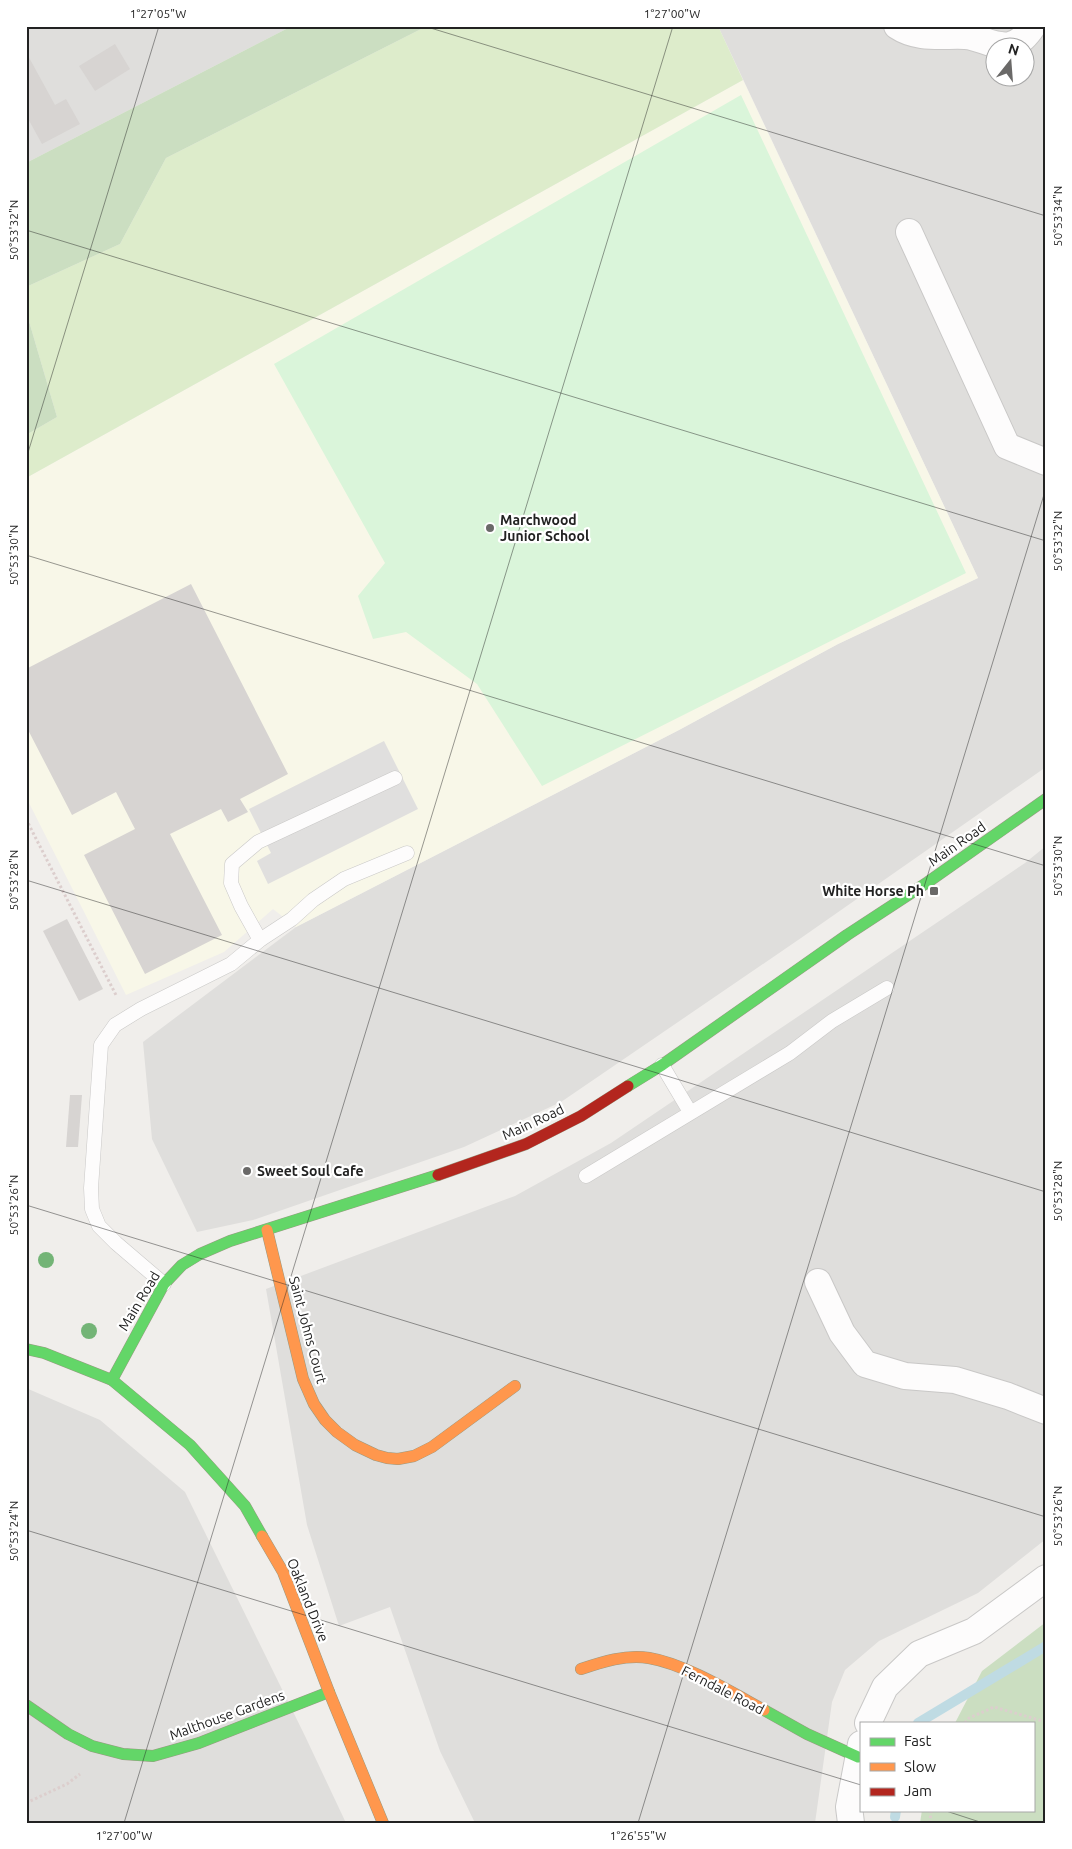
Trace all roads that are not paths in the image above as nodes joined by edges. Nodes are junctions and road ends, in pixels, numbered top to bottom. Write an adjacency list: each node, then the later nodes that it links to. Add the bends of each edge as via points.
1 (898, 26): 2 (street, via 929,37 965,36 994,45 1010,45 1024,38)
2 (1033, 26)
3 (909, 232): 4 (street, via 1007,446)
4 (1046, 462)
5 (395, 778): 8 (lane, via 258,842 232,864 231,884)
6 (1046, 799): 10 (street, Main Road)
7 (407, 853): 8 (lane, via 344,879)
8 (260, 940): 15 (lane, via 231,964 114,1025 101,1045 92,1209 99,1226)
9 (887, 988): 11 (lane, via 790,1053)
10 (662, 1065): 11 (lane); 13 (street, Main Road, via 580,1116 526,1144)
11 (690, 1112): 12 (lane)
12 (586, 1176)
13 (267, 1230): 15 (street, Main Road, via 200,1254 182,1265); 18 (street, Saint Johns Court, via 303,1379 312,1401 328,1425 349,1441 388,1458 408,1458 426,1451)
14 (818, 1282): 19 (street, via 842,1333 865,1364 905,1376 955,1380)
15 (164, 1284): 17 (street, Main Road)
16 (26, 1349): 17 (street)
17 (112, 1380): 22 (street, Oakland Drive, via 190,1445 244,1506 283,1572)
18 (515, 1386)
19 (1046, 1411)
20 (1046, 1578): 24 (street, via 974,1631 919,1654 885,1687)
21 (581, 1669): 25 (street, Ferndale Road, via 612,1659 648,1658 680,1668 729,1691 807,1734)
22 (328, 1692): 23 (street, Malthouse Gardens, via 199,1743 153,1756 122,1754 92,1746); 26 (street, Oakland Drive)
23 (26, 1705)
24 (868, 1722)
25 (860, 1751): 27 (street, Ferndale Road, via 849,1807)
26 (383, 1823)
27 (851, 1823)

